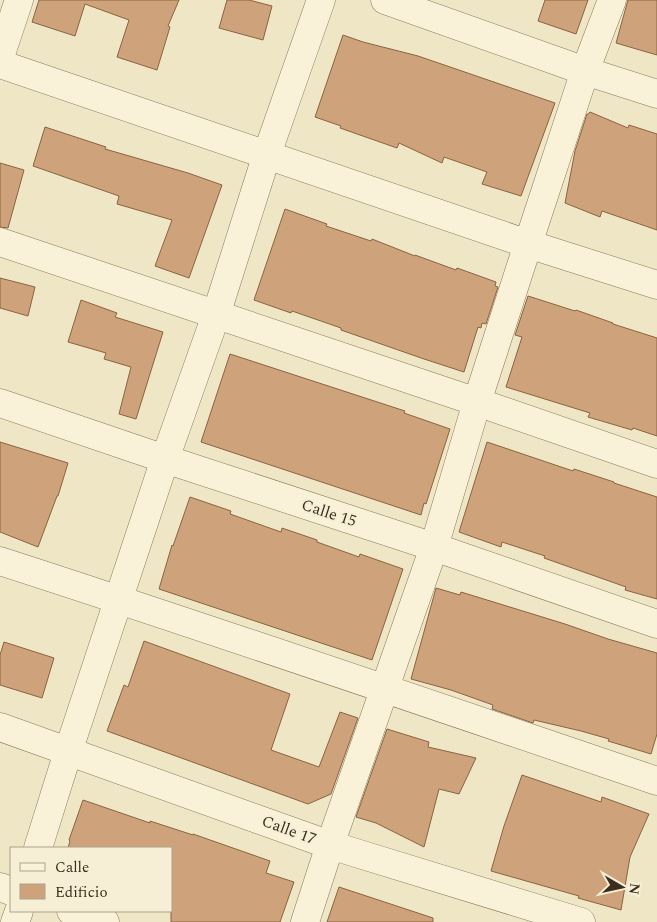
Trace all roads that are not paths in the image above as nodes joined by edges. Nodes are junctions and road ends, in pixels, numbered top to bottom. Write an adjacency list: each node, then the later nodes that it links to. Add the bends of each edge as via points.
1 (19, 0): 5 (street)
2 (321, 0): 9 (street)
3 (385, 0): 7 (street)
4 (612, 0): 7 (street)
5 (0, 57)
6 (0, 64): 9 (street)
7 (586, 72): 8 (street); 11 (street)
8 (657, 94)
9 (267, 154): 11 (street); 13 (street)
10 (0, 242): 13 (street)
11 (528, 244): 12 (street); 14 (street)
12 (657, 285)
13 (216, 315): 14 (street); 16 (street)
14 (477, 402): 17 (street); 18 (street)
15 (0, 403): 16 (street, Calle 15)
16 (165, 459): 18 (street, Calle 15); 20 (street)
17 (657, 464)
18 (434, 547): 21 (street, Calle 15); 22 (street)
19 (0, 561): 20 (street)
20 (118, 599): 22 (street); 24 (street)
21 (657, 624)
22 (384, 688): 25 (street); 26 (street)
23 (0, 727): 24 (street, Calle 17)
24 (68, 752): 26 (street, Calle 17); 27 (street)
25 (657, 781)
26 (330, 845): 30 (street); 31 (street, Calle 17)
27 (38, 847)
28 (74, 912): 29 (street)
29 (105, 922)
30 (305, 922)
31 (581, 922)

